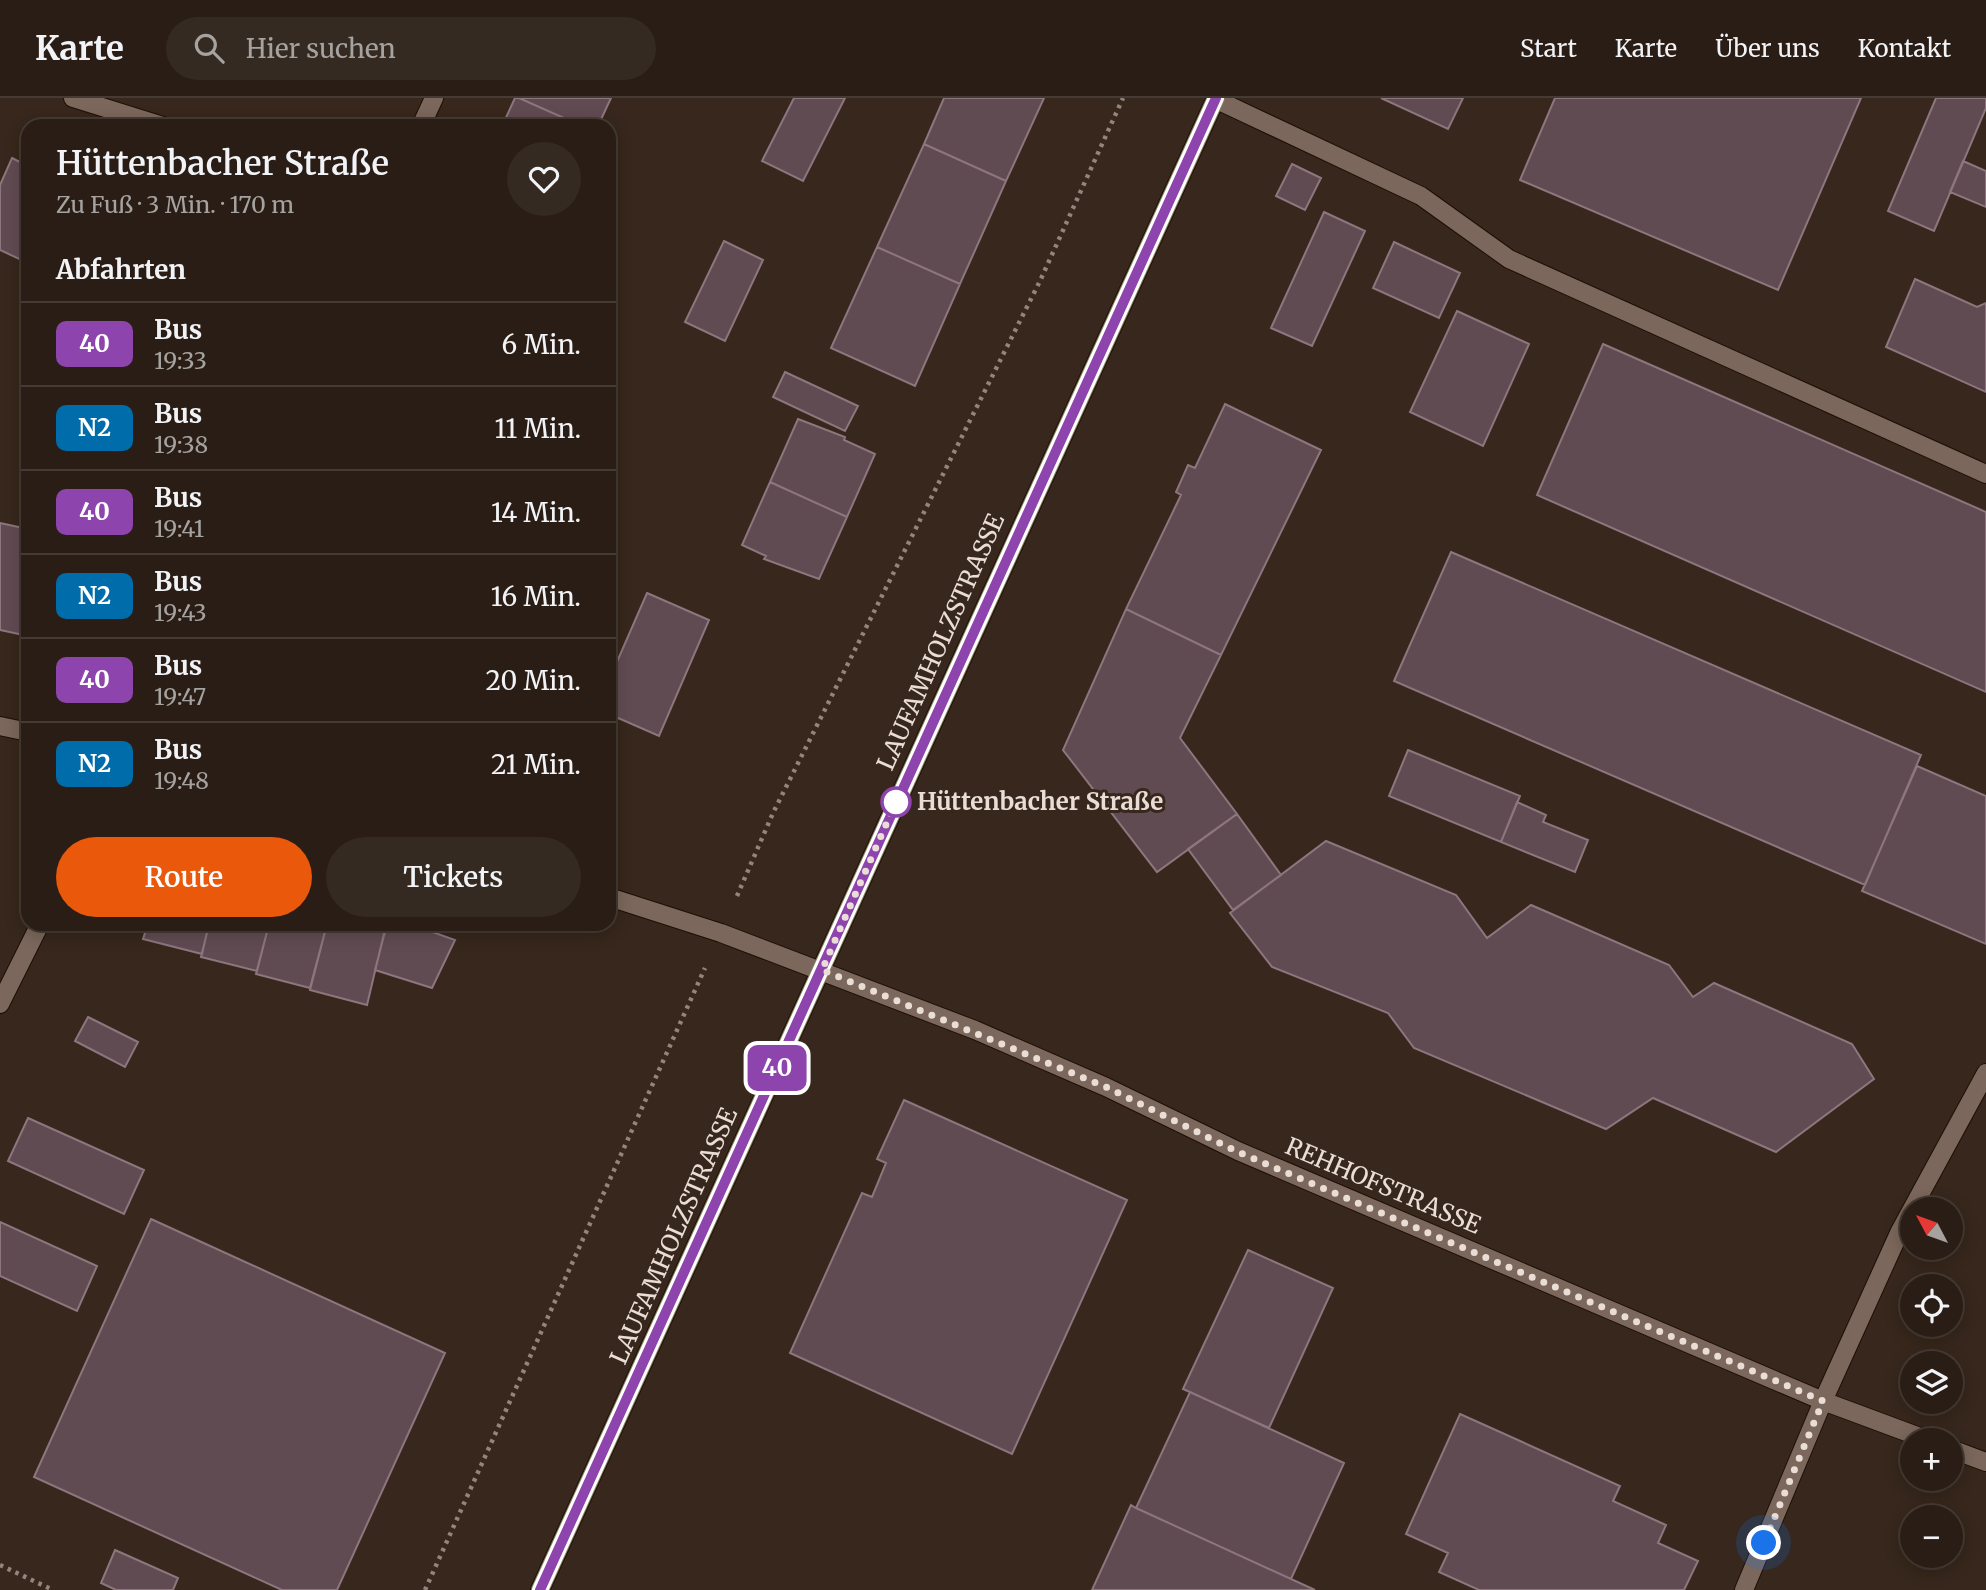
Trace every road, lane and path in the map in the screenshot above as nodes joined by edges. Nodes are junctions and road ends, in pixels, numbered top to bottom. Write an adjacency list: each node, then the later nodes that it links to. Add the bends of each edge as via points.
1 (73, 98): 5 (street)
2 (434, 98): 6 (street)
3 (1123, 98): 9 (path, via 1040,281)
4 (1215, 99): 7 (street, via 1421,196 1509,259); 15 (main road, LAUFAMHOLZSTRASSE)
5 (140, 119)
6 (424, 119)
7 (1986, 474)
8 (815, 709): 9 (path)
9 (822, 713): 14 (path)
10 (0, 726): 11 (street)
11 (21, 730)
12 (616, 899): 14 (street)
13 (36, 931): 16 (street)
14 (721, 933): 15 (street); 24 (path)
15 (822, 970): 18 (street, REHHOFSTRASSE, via 1106,1087 1238,1152); 25 (main road, LAUFAMHOLZSTRASSE)
16 (0, 1004)
17 (1986, 1073): 18 (street, via 1900,1231)
18 (1823, 1401): 19 (street, REHHOFSTRASSE); 26 (street)
19 (1900, 1430)
20 (1963, 1453): 21 (street)
21 (1986, 1462)
22 (0, 1565): 23 (path)
23 (53, 1590)
24 (425, 1590)
25 (540, 1590)
26 (1744, 1590)

